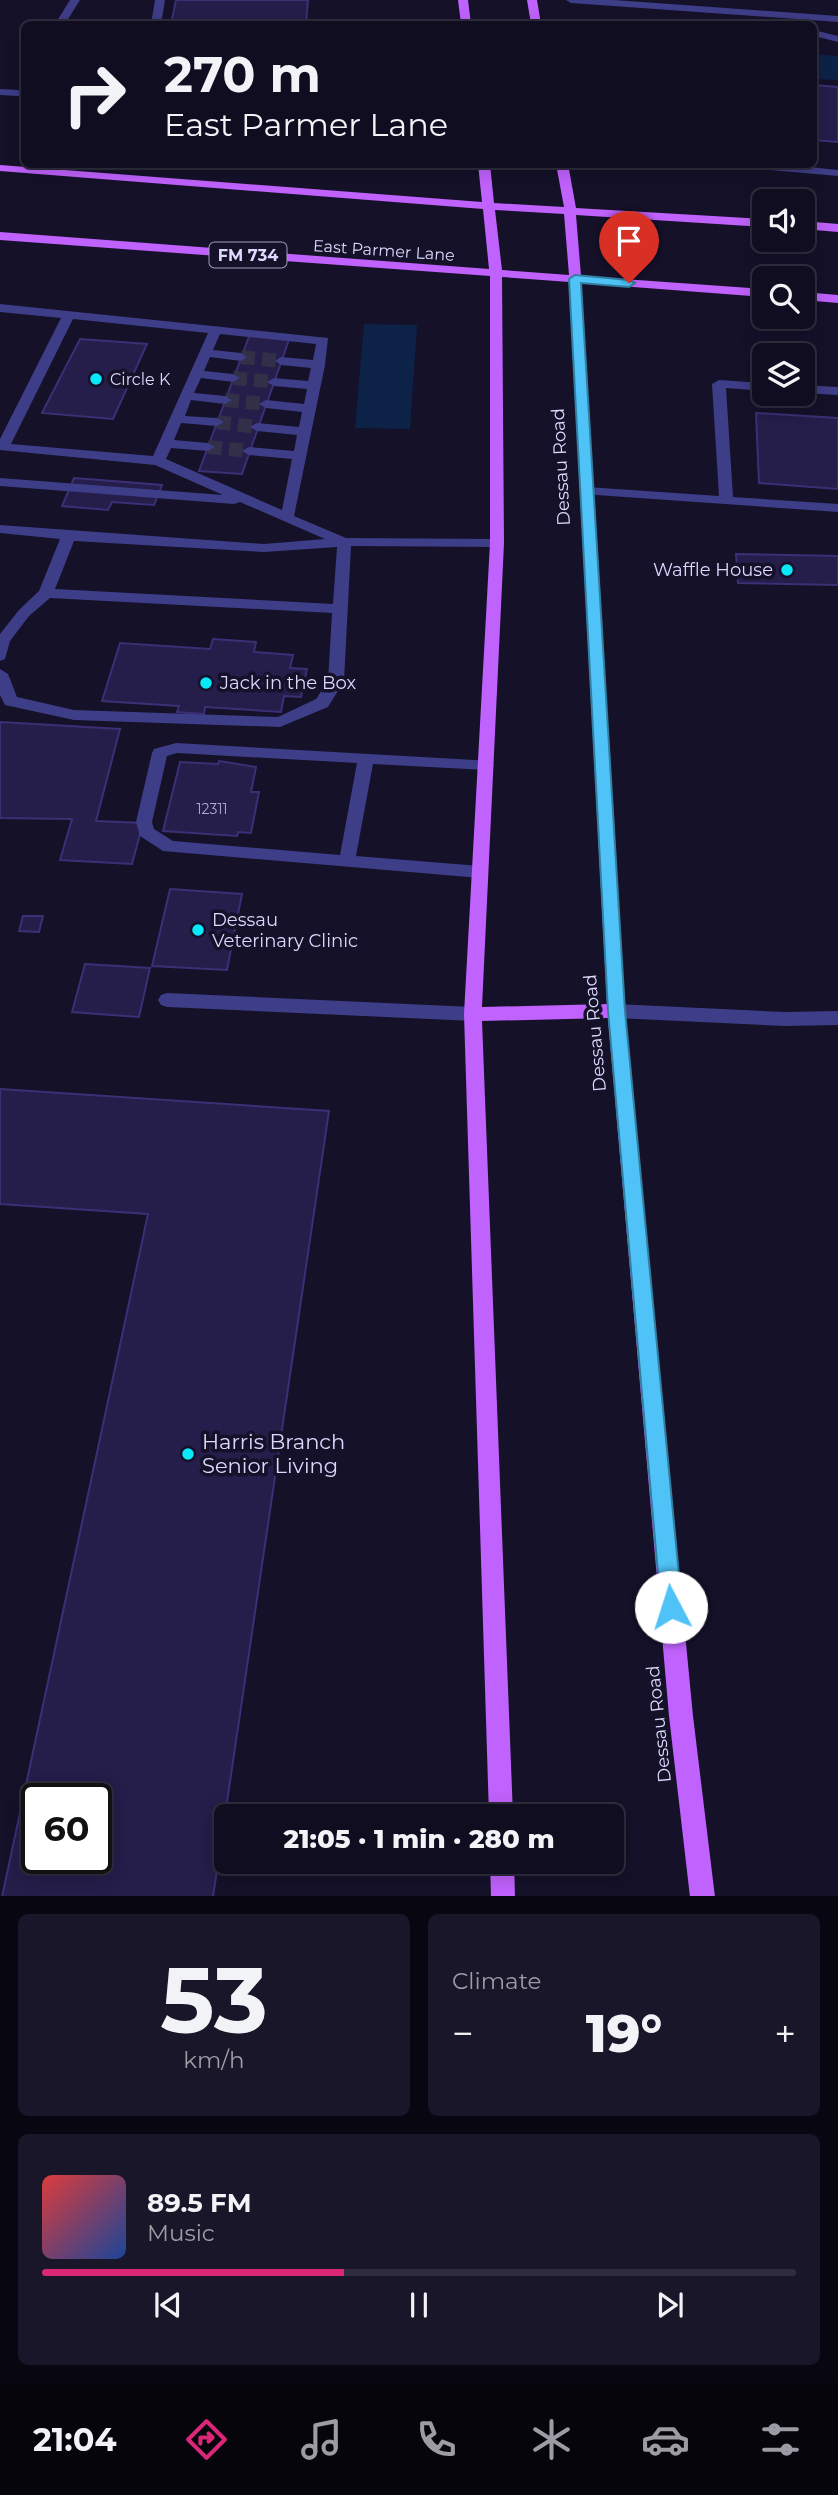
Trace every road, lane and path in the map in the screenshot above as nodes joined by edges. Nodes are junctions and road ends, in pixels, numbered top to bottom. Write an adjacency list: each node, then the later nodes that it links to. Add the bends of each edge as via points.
1 (75, 0): 7 (lane)
2 (160, 0): 8 (lane)
3 (463, 0): 9 (main road)
4 (532, 0): 10 (main road)
5 (571, 0): 6 (lane, via 660,11)
6 (838, 19)
7 (62, 21)
8 (156, 21)
9 (466, 21)
10 (536, 21)
11 (817, 34): 12 (lane)
12 (838, 38)
13 (21, 90): 14 (lane)
14 (0, 92)
15 (0, 168): 20 (main road)
16 (484, 168): 20 (main road)
17 (563, 168): 21 (main road, Dessau Road)
18 (775, 168): 19 (lane)
19 (838, 173)
20 (489, 206): 21 (main road); 26 (main road)
21 (570, 209): 22 (main road); 27 (main road, Dessau Road)
22 (752, 222)
23 (815, 226): 24 (main road)
24 (838, 228)
25 (0, 236): 26 (main road, East Parmer Lane / FM 734)
26 (496, 274): 27 (main road, East Parmer Lane / FM 734); 68 (main road)
27 (575, 279): 28 (main road, East Parmer Lane / FM 734); 60 (main road, Dessau Road)
28 (752, 292)
29 (815, 297): 30 (main road)
30 (838, 299)
31 (0, 308): 32 (lane)
32 (68, 317): 33 (lane); 55 (lane)
33 (215, 331): 34 (lane); 37 (lane, via 323,341)
34 (206, 353): 35 (lane); 38 (lane)
35 (242, 357)
36 (281, 361): 37 (lane)
37 (319, 365): 41 (lane)
38 (196, 374): 39 (lane); 45 (lane)
39 (233, 378)
40 (274, 382): 41 (lane)
41 (315, 386): 48 (lane)
42 (752, 386): 62 (lane, via 719,384)
43 (815, 390): 44 (lane)
44 (838, 391)
45 (186, 396): 46 (lane); 49 (lane)
46 (225, 400)
47 (266, 404): 48 (lane)
48 (310, 409): 52 (lane)
49 (176, 419): 50 (lane); 53 (lane)
50 (217, 422)
51 (257, 427): 52 (lane)
52 (305, 432): 57 (lane)
53 (165, 443): 54 (lane); 58 (lane)
54 (208, 447)
55 (1, 448): 58 (lane)
56 (249, 451): 57 (lane)
57 (300, 456): 64 (lane)
58 (158, 461): 61 (lane)
59 (0, 482): 61 (lane)
60 (587, 491): 62 (lane); 78 (main road, Dessau Road)
61 (249, 501): 64 (lane)
62 (726, 501): 63 (lane)
63 (838, 508)
64 (287, 518): 67 (lane)
65 (0, 529): 66 (lane)
66 (69, 536): 67 (lane, via 264,548); 69 (lane)
67 (344, 542): 68 (lane); 70 (lane)
68 (497, 543): 74 (main road)
69 (46, 593): 70 (lane); 71 (lane, via 3,640)
70 (340, 609): 72 (lane, via 336,681 322,703 280,722 74,715 11,701)
71 (0, 656)
72 (0, 674)
73 (366, 758): 74 (lane); 75 (lane); 75 (lane, via 176,748 160,753 144,822 146,832 169,847)
74 (486, 765): 76 (main road)
75 (347, 862): 76 (lane)
76 (480, 872): 79 (main road)
77 (167, 1000): 79 (lane)
78 (617, 1011): 79 (main road); 80 (lane); 84 (main road, Dessau Road, via 681,1716)
79 (473, 1014): 81 (main road)
80 (838, 1018)
81 (500, 1804)
82 (502, 1874): 83 (main road)
83 (503, 1896)
84 (704, 1896)

